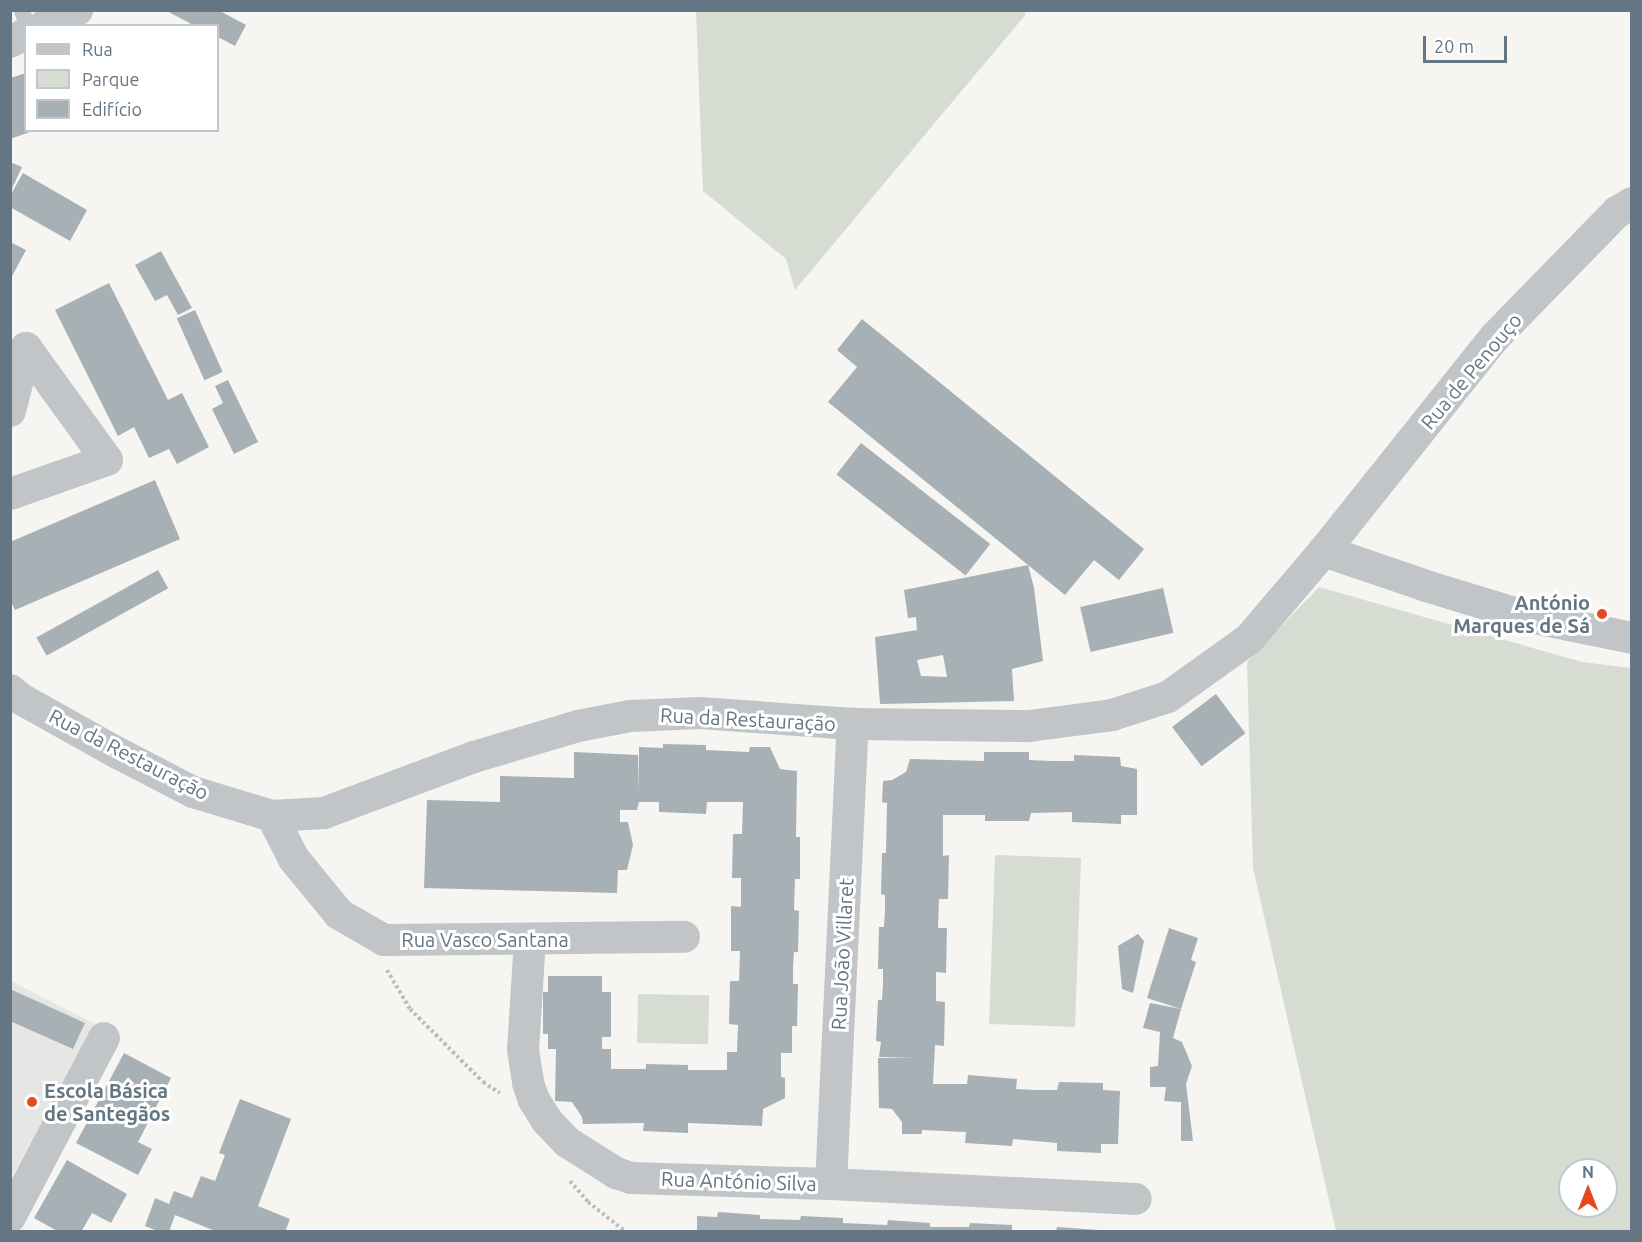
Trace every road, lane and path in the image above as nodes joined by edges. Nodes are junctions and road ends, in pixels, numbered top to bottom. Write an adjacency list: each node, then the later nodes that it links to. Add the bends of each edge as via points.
1 (77, 10): 2 (street)
2 (49, 24)
3 (24, 35): 4 (street)
4 (10, 42)
5 (1632, 203): 8 (street, Rua de Penouço, via 1617,212 1495,337)
6 (10, 411): 7 (street, via 26,348 107,460)
7 (10, 494)
8 (1324, 551): 9 (street, via 1526,616); 11 (street, Rua da Restauração, via 1250,639 1168,697 1112,715 1055,724)
9 (1632, 638)
10 (10, 690): 12 (street, Rua da Restauração, via 193,792)
11 (853, 724): 12 (street, Rua da Restauração, via 700,713 630,716 578,726 474,757 324,813); 18 (street, Rua João Villaret)
12 (272, 816): 15 (street, Rua Vasco Santana, via 294,859 339,914)
13 (684, 937): 14 (street, Rua Vasco Santana)
14 (530, 939): 15 (street, Rua Vasco Santana); 17 (street, Rua António Silva, via 523,1050)
15 (384, 940): 17 (path, via 390,978 410,1009 483,1082 507,1098)
16 (104, 1038): 20 (street)
17 (534, 1100): 18 (street, Rua António Silva, via 567,1142 601,1165 631,1178)
18 (831, 1184): 19 (street, Rua António Silva)
19 (1136, 1200)
20 (10, 1217)

